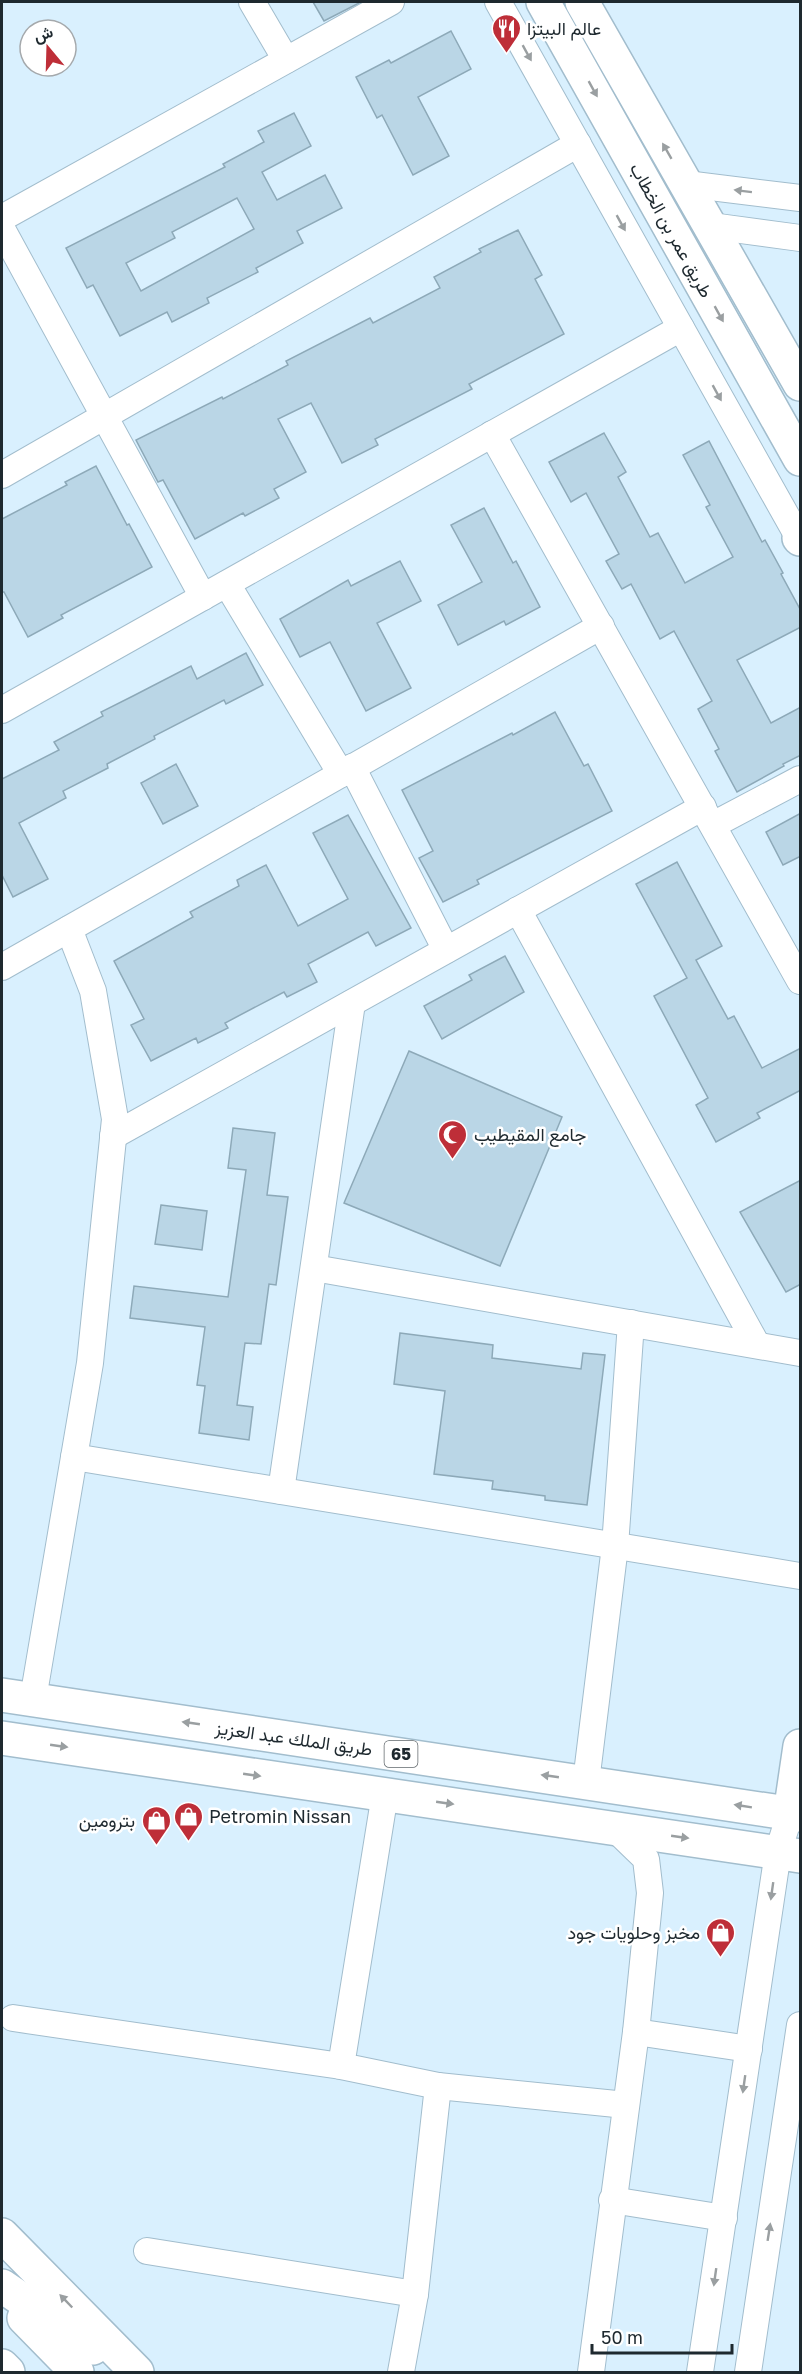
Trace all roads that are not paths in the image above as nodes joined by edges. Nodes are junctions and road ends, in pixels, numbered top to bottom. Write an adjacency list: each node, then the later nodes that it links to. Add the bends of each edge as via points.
1 (252, 2): 6 (street)
2 (391, 2): 6 (street)
3 (498, 2): 7 (street, one-way to 7)
4 (543, 2): 18 (main road, طريق عمر بن الخطاب, one-way to 18)
5 (582, 2): 8 (main road, طريق عمر بن الخطاب, one-way to 5)
6 (286, 60): 10 (street)
7 (578, 144): 14 (street, one-way to 14); 16 (street)
8 (686, 184): 9 (street, one-way to 8); 11 (main road, طريق عمر بن الخطاب)
9 (801, 198)
10 (2, 218)
11 (711, 226): 13 (street); 15 (main road, طريق عمر بن الخطاب)
12 (2, 229): 16 (street)
13 (801, 238)
14 (681, 328): 17 (street); 20 (street, one-way to 20)
15 (801, 384)
16 (104, 418): 19 (street); 22 (street)
17 (492, 434): 21 (street); 23 (street)
18 (801, 459)
19 (2, 475)
20 (800, 539)
21 (227, 584): 22 (street); 25 (street)
22 (203, 597): 24 (street)
23 (601, 626): 25 (street); 27 (street)
24 (5, 700)
25 (347, 770): 29 (street); 30 (street)
26 (801, 779): 27 (street)
27 (708, 816): 28 (street); 32 (street)
28 (518, 910): 30 (street); 37 (street)
29 (69, 928): 31 (street); 34 (street, via 93,991 115,1119)
30 (446, 950): 33 (street)
31 (2, 967)
32 (801, 981)
33 (352, 1003): 34 (street); 35 (street)
34 (113, 1136): 39 (street, via 90,1363)
35 (314, 1268): 36 (street); 40 (street)
36 (631, 1323): 37 (street); 41 (street)
37 (757, 1345): 38 (street)
38 (801, 1353)
39 (74, 1457): 40 (street); 43 (street)
40 (281, 1491): 41 (street)
41 (615, 1546): 42 (street); 46 (street)
42 (801, 1576)
43 (17, 1697): 46 (main road, طريق الملك عبد العزيز / 65, one-way to 43)
44 (2, 1738): 47 (main road, 65, one-way to 47)
45 (801, 1746): 48 (main road)
46 (586, 1782): 48 (main road, طريق الملك عبد العزيز / 65, one-way to 46)
47 (385, 1794): 49 (main road, 65, one-way to 49); 55 (street)
48 (795, 1814): 50 (street)
49 (614, 1828): 50 (main road, 65, one-way to 50); 53 (street, via 646,1859 650,1893)
50 (789, 1854): 54 (street, one-way to 54)
51 (13, 2018): 55 (street)
52 (801, 2025): 73 (street, one-way to 52)
53 (636, 2032): 54 (street); 57 (street)
54 (749, 2049): 59 (street, one-way to 59)
55 (341, 2066): 56 (street)
56 (438, 2086): 57 (street); 63 (street)
57 (626, 2105): 58 (street)
58 (612, 2200): 59 (street); 71 (street)
59 (724, 2218): 72 (street, one-way to 72)
60 (2, 2235): 69 (main road, one-way to 60)
61 (147, 2251): 63 (street)
62 (2, 2286): 68 (main road)
63 (415, 2294): 70 (street)
64 (2, 2296): 67 (main road)
65 (2, 2366): 66 (main road)
66 (8, 2373)
67 (77, 2373)
68 (129, 2373)
69 (137, 2373)
70 (401, 2373)
71 (591, 2373)
72 (700, 2373)
73 (748, 2373)

